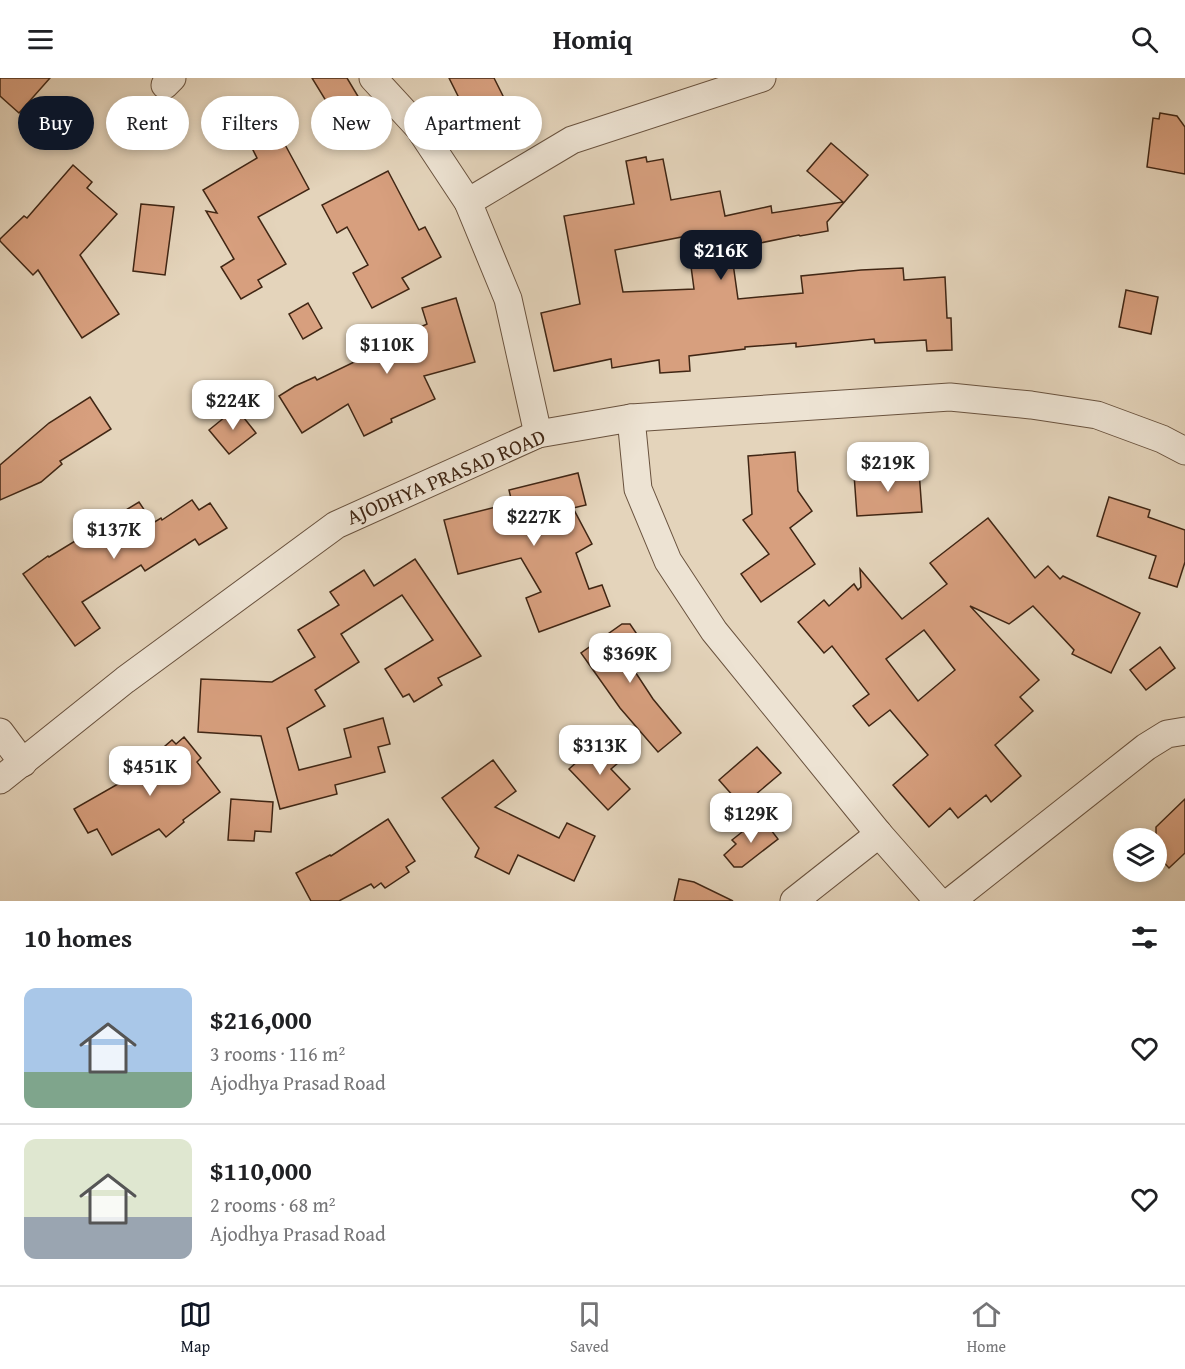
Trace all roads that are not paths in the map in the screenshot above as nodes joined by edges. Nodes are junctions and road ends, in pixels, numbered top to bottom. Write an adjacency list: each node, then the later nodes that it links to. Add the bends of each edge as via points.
1 (373, 78): 3 (street, via 419,128)
2 (762, 78): 3 (street, via 572,140)
3 (468, 202): 5 (street, via 508,299)
4 (630, 418): 5 (street, AJODHYA PRASAD ROAD); 6 (street, AJODHYA PRASAD ROAD, via 950,397 1097,415); 11 (street, via 638,489 668,561 714,631)
5 (538, 434): 9 (street, AJODHYA PRASAD ROAD, via 336,525 125,680)
6 (1185, 451)
7 (1185, 731): 14 (street, via 1167,734 1146,747)
8 (0, 732): 9 (street)
9 (23, 763): 10 (street, AJODHYA PRASAD ROAD)
10 (0, 780)
11 (879, 834): 12 (street); 13 (street)
12 (794, 901)
13 (938, 901)
14 (951, 901)

